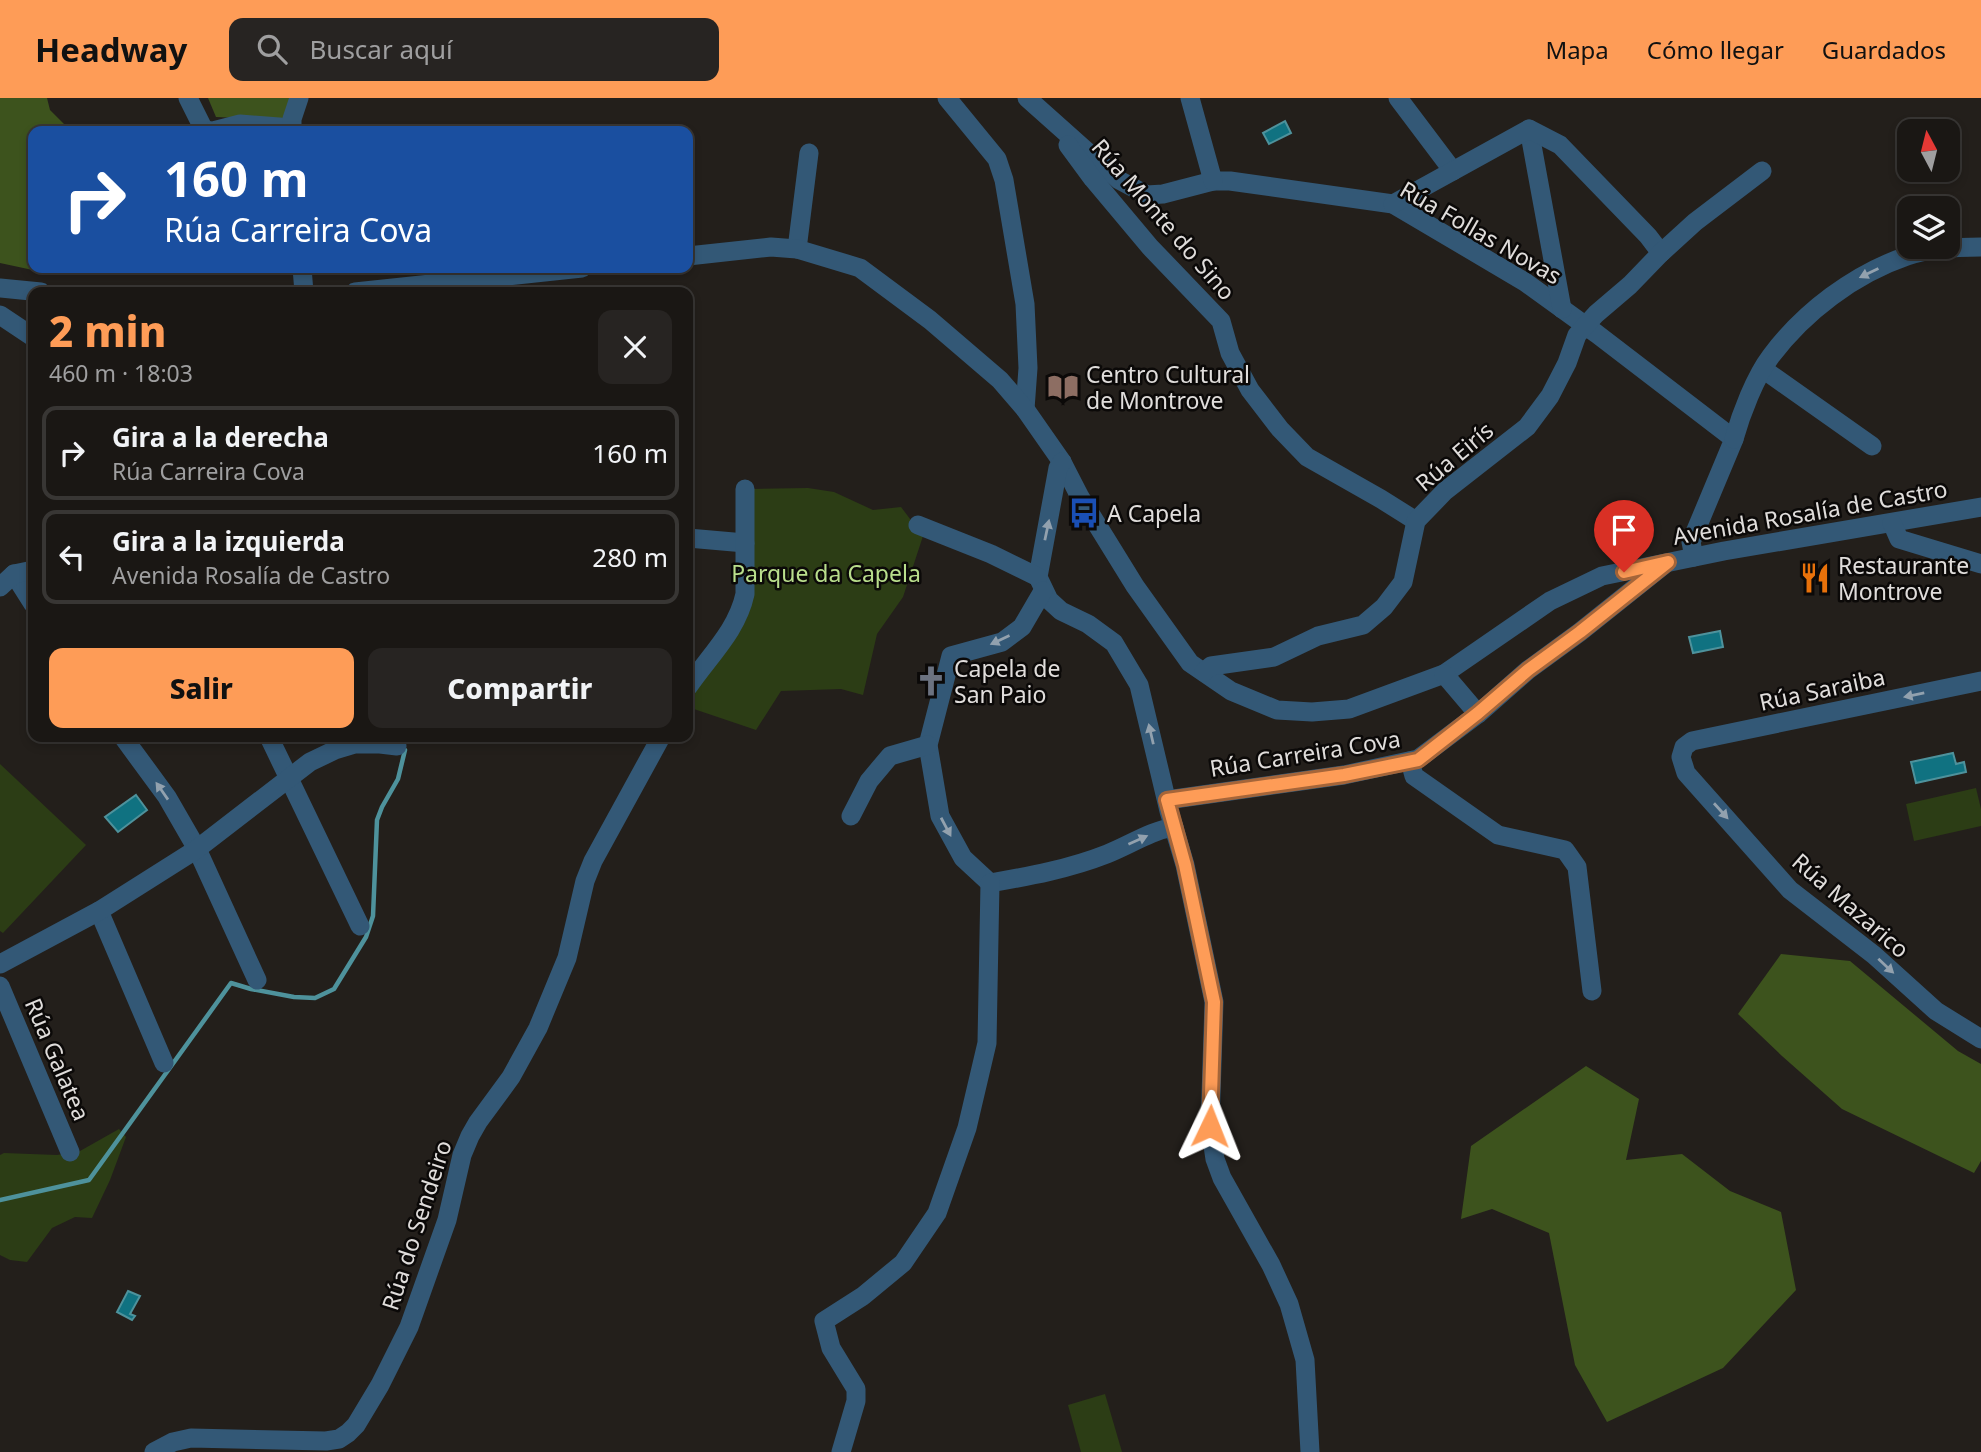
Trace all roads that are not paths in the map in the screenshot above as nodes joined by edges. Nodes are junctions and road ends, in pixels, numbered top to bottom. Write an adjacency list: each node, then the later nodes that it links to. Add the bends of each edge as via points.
1 (188, 98): 8 (street)
2 (299, 98): 11 (street)
3 (947, 98): 31 (street, via 997,159 1004,180 1025,304)
4 (1190, 98): 16 (street)
5 (1398, 98): 14 (street)
6 (1031, 99): 7 (street, Rúa Follas Novas)
7 (1050, 117): 16 (street, Rúa Follas Novas, via 1119,180 1147,195); 37 (street, Rúa Monte do Sino, via 1093,179 1221,321 1230,353 1250,390 1280,429 1307,457)
8 (202, 126)
9 (232, 126): 10 (street)
10 (257, 126)
11 (292, 126)
12 (1529, 129): 14 (street); 20 (street, via 1560,145); 26 (street)
13 (809, 153): 19 (street)
14 (1453, 171): 17 (street)
15 (1762, 171): 20 (street, Rúa Eirís)
16 (1213, 181): 17 (street, Rúa Follas Novas)
17 (1393, 204): 26 (street, Rúa Follas Novas)
18 (1981, 247): 30 (street, one-way to 30, via 1908,255 1860,277 1811,311)
19 (797, 249): 21 (street, Avenida Rosalía de Castro, via 771,247); 31 (street, Avenida Rosalía de Castro, via 860,268 930,320 1000,380)
20 (1661, 253): 28 (street, Rúa Eirís)
21 (693, 255)
22 (535, 273): 23 (street)
23 (402, 287)
24 (0, 288): 25 (street)
25 (28, 291)
26 (1562, 309): 28 (street, Rúa Follas Novas)
27 (0, 315): 29 (street)
28 (1586, 326): 32 (street, Rúa Follas Novas); 37 (street, Rúa Eirís, via 1577,335 1550,396 1527,427 1445,491)
29 (28, 334)
30 (1763, 369): 32 (street); 33 (street)
31 (1025, 409): 34 (street, Avenida Rosalía de Castro)
32 (1734, 439): 42 (street, via 1691,542)
33 (1872, 446)
34 (1062, 463): 46 (street, one-way to 34); 48 (street, Avenida Rosalía de Castro, via 1135,586 1190,663)
35 (745, 489): 41 (street)
36 (1981, 507): 38 (street, Avenida Rosalía de Castro)
37 (1416, 521): 48 (street, Rúa Eirís, via 1403,582 1363,625 1318,636 1275,657 1211,666)
38 (1892, 523): 42 (street, Avenida Rosalía de Castro); 44 (street, via 1899,539)
39 (918, 525): 46 (street, via 991,554)
40 (693, 538): 41 (street)
41 (744, 543): 50 (street, via 742,607 728,636)
42 (1694, 557): 43 (street, Avenida Rosalía de Castro)
43 (1668, 562): 49 (street, Avenida Rosalía de Castro, via 1602,576 1550,601); 52 (street, Rúa Carreira Cova)
44 (1981, 564)
45 (16, 577): 47 (street)
46 (1040, 584): 56 (street, one-way to 56, via 1022,627 1002,642 951,656); 61 (street, one-way to 46, via 1139,685 1114,643 1061,611)
47 (28, 596)
48 (1205, 672): 49 (street, Avenida Rosalía de Castro, via 1231,691 1277,710 1312,712 1349,709)
49 (1444, 674): 52 (street)
50 (693, 681)
51 (1981, 681): 58 (street, Rúa Saraiba, one-way to 58, via 1692,741)
52 (1478, 713): 59 (street, Rúa Carreira Cova, via 1418,760)
53 (127, 742): 64 (street, one-way to 53)
54 (271, 742): 60 (street)
55 (658, 742): 75 (street, Rúa do Sendeiro, via 593,861 567,958 538,1028 470,1136 447,1220 409,1327 356,1425 339,1439 327,1441 191,1438)
56 (928, 745): 62 (street, via 890,756 869,781); 65 (street, one-way to 65, via 940,816 963,859)
57 (397, 746): 60 (street, via 355,744 310,762)
58 (1681, 757): 72 (street, Rúa Mazarico, one-way to 72, via 1686,773 1790,890 1874,955 1936,1011)
59 (1410, 761): 61 (street, Rúa Carreira Cova); 71 (street, via 1414,776 1498,835 1565,850 1577,867)
60 (288, 778): 64 (street); 67 (street)
61 (1167, 800): 63 (street)
62 (851, 816)
63 (1174, 827): 65 (street, one-way to 63, via 1053,872); 77 (street, via 1214,1002 1210,1126 1215,1159 1289,1304 1305,1360)
64 (197, 849): 66 (street); 69 (street)
65 (990, 883): 76 (street, via 987,1043 967,1128 937,1213 903,1263 824,1321 831,1348 856,1389)
66 (99, 911): 68 (street); 73 (street)
67 (360, 926)
68 (0, 964)
69 (257, 980)
70 (0, 986): 74 (street, Rúa Galatea)
71 (1592, 991)
72 (1981, 1039)
73 (164, 1063)
74 (70, 1152)
75 (154, 1452)
76 (841, 1452)
77 (1310, 1452)

